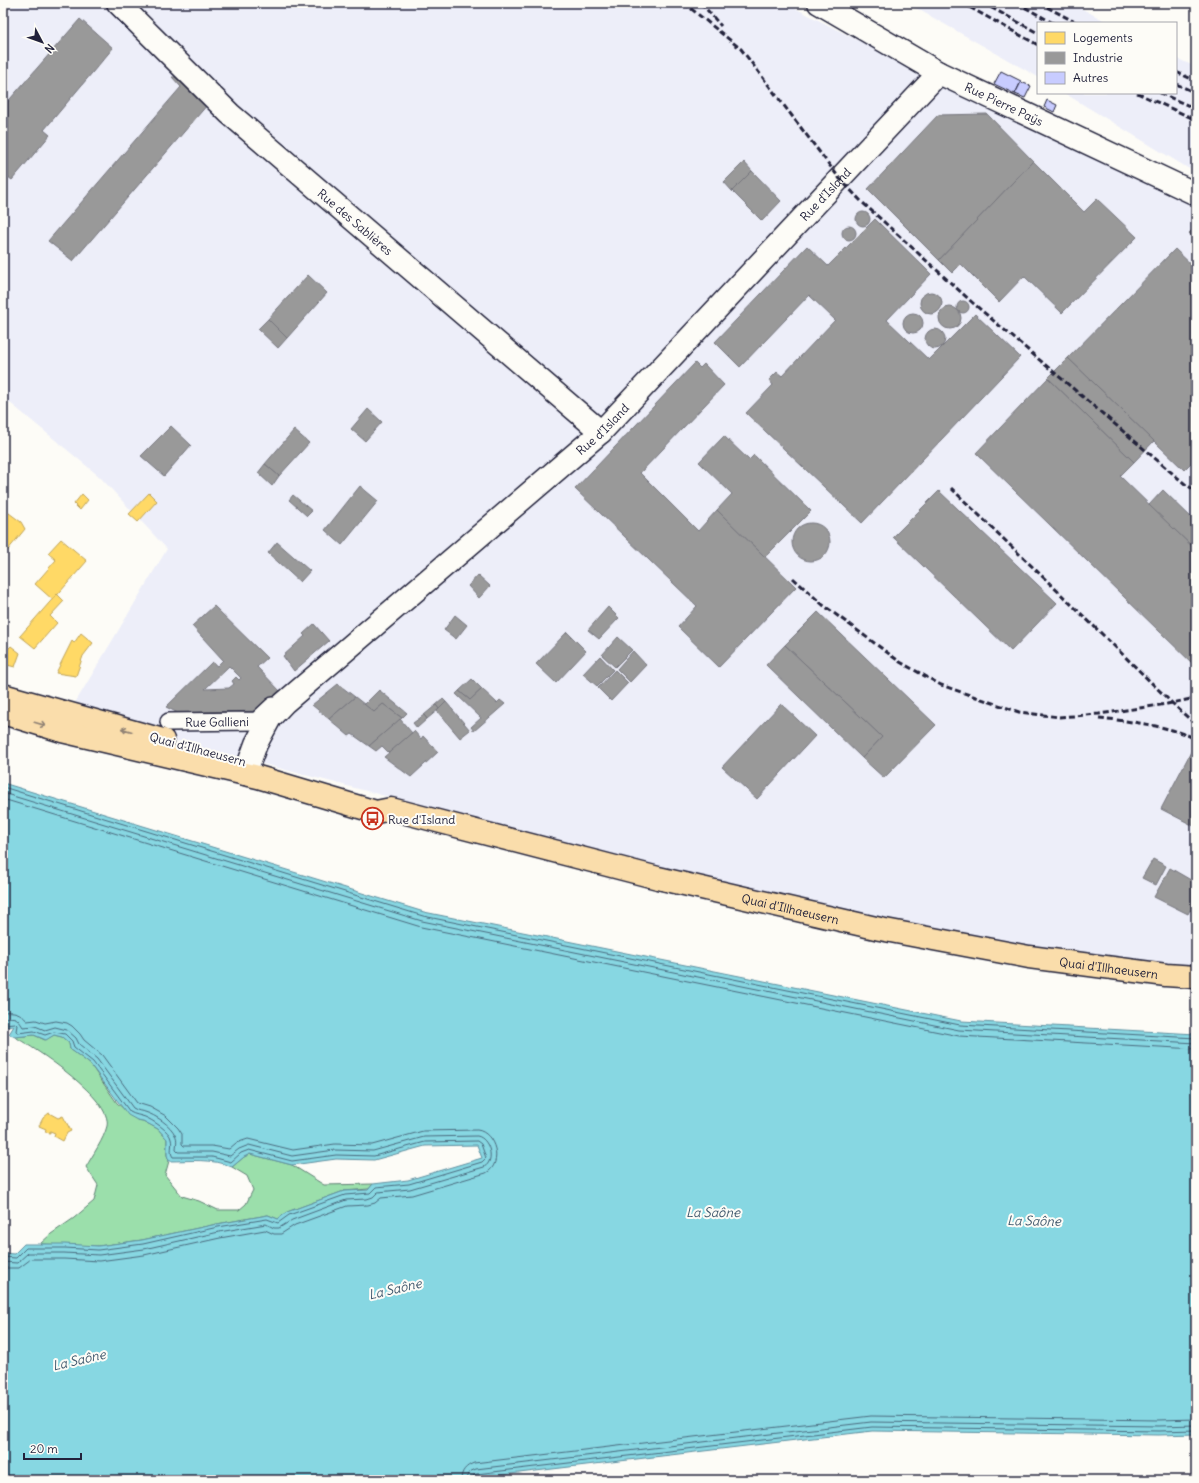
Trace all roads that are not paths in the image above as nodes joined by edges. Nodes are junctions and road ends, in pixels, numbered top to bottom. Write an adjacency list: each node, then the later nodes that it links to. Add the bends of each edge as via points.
1 (118, 3): 5 (street, Rue des Sablières, via 230,114)
2 (819, 3): 3 (street, Rue Pierre Paÿs)
3 (939, 73): 4 (street, Rue Pierre Paÿs); 5 (street, Rue d'Island)
4 (1196, 194)
5 (601, 432): 7 (street, Rue d'Island)
6 (3, 695): 10 (main road, Quai d'Illhaeusern, one-way to 6)
7 (284, 703): 9 (street, Rue Gallieni, via 272,707 257,720); 10 (street, Rue d'Island, via 270,718)
8 (3, 713): 10 (main road, Quai d'Illhaeusern, one-way to 10, via 62,730)
9 (169, 722)
10 (247, 768): 11 (main road, Quai d'Illhaeusern, via 380,799 391,808 658,878 880,929 1029,957)
11 (1196, 977)

